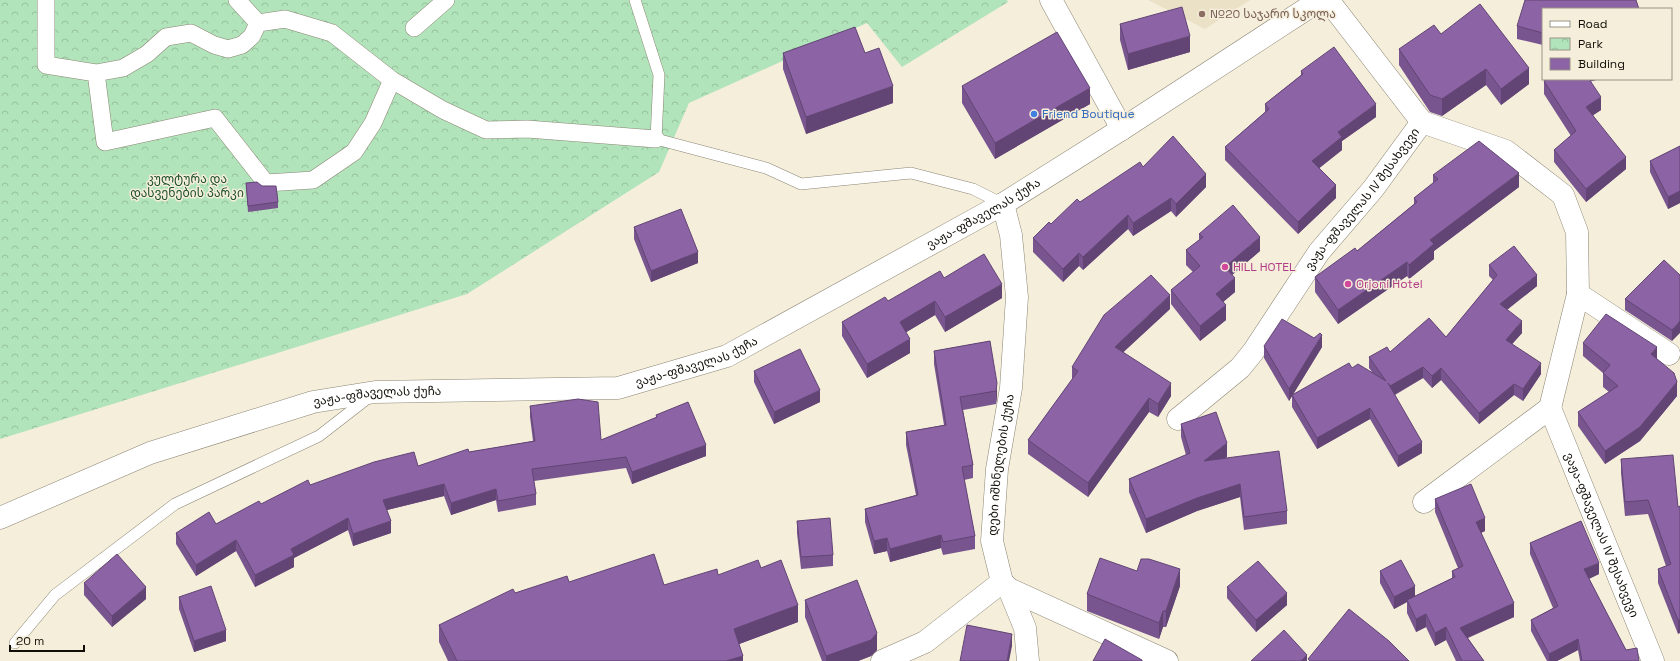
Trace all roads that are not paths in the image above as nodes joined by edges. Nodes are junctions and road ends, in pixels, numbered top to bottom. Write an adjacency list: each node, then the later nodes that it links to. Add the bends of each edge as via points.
1 (46, 0): 10 (street, via 46,65)
2 (237, 0): 8 (street)
3 (446, 0): 9 (street)
4 (635, 0): 14 (lane, via 658,75)
5 (1051, 0): 13 (street)
6 (1320, 0): 13 (street, ვაჟა-ფშაველას ქუჩა)
7 (1328, 0): 12 (street, ვაჟა-ფშაველას IV შესახვევი)
8 (258, 23): 10 (street, via 252,36 242,45 228,49 191,33 166,37 147,54 123,68); 11 (street, via 285,19 332,33)
9 (414, 28)
10 (96, 73): 11 (street, via 105,142 215,118 266,184 313,180 354,152 374,123)
11 (392, 80): 14 (street, via 443,110 486,130 527,129)
12 (1422, 122): 16 (street, ვაჟა-ფშაველას IV შესახვევი, via 1506,151 1563,195 1578,232); 20 (street, ვაჟა-ფშაველას IV შესახვევი, via 1373,189 1319,252 1240,368)
13 (1122, 129): 15 (street, ვაჟა-ფშაველას ქუჩა)
14 (656, 139): 15 (lane, via 766,168 801,184 911,173 972,189)
15 (1003, 204): 18 (street, ვაჟა-ფშაველას ქუჩა, via 727,356 618,388); 23 (street, დები იშხნელების ქუჩა, via 1012,235 1017,297 1012,388 997,469 992,541)
16 (1578, 294): 17 (street); 19 (street, ვაჟა-ფშაველას IV შესახვევი)
17 (1670, 354)
18 (375, 392): 22 (street, ვაჟა-ფშაველას ქუჩა, via 313,402 150,453); 24 (lane, via 319,436 175,504 55,595)
19 (1550, 408): 21 (street); 28 (street, ვაჟა-ფშაველას IV შესახვევი)
20 (1178, 419)
21 (1424, 502)
22 (0, 518)
23 (1005, 585): 25 (street, via 924,642); 26 (street, დები იშხნელების ქუჩა, via 1024,628); 27 (street)
24 (15, 643)
25 (882, 661)
26 (1028, 661)
27 (1167, 661)
28 (1653, 661)

